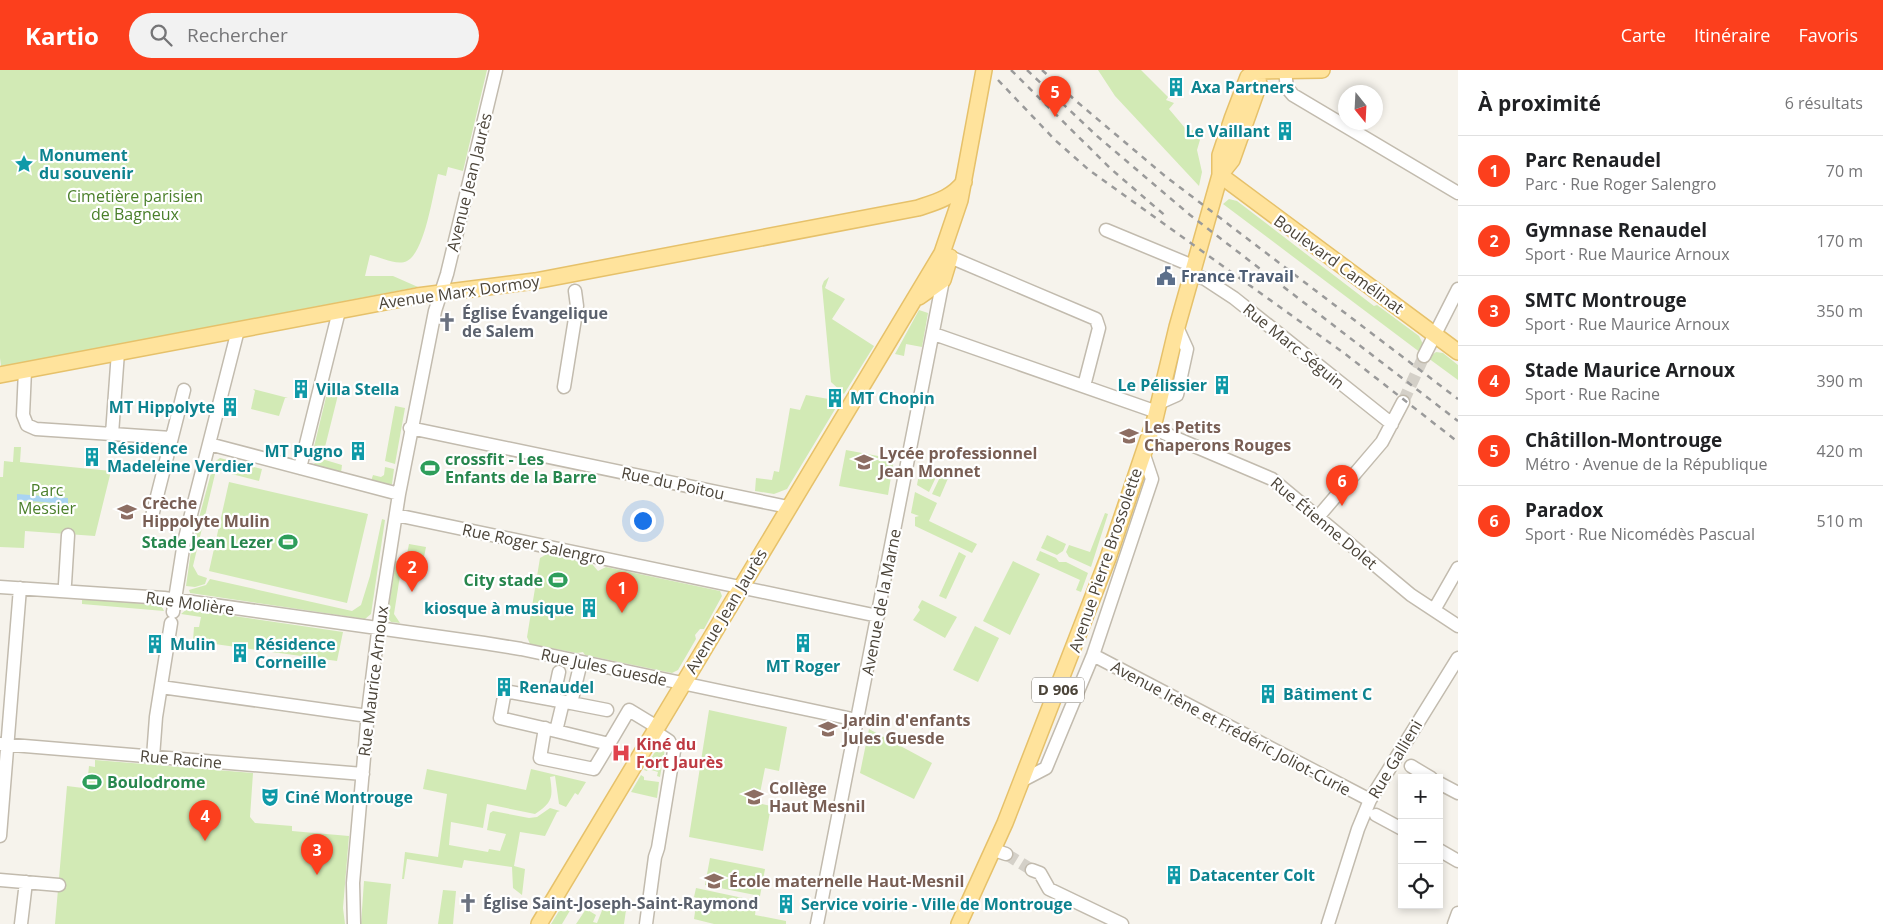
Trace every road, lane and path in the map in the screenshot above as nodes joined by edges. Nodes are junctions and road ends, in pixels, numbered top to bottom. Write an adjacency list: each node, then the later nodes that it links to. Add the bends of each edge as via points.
1 (496, 70): 17 (street, Avenue Jean Jaurès)
2 (984, 70): 7 (main road, Avenue Jean Jaurès)
3 (1253, 70): 5 (main road); 6 (main road, Avenue Pierre Brossolette / D 906, via 1259,84 1232,160)
4 (1322, 70): 5 (main road)
5 (1285, 71): 8 (street, via 1287,88 1292,95)
6 (1220, 175): 13 (main road, Avenue Pierre Brossolette / D 906); 22 (main road, Boulevard Camélinat)
7 (964, 182): 9 (main road, Avenue Marx Dormoy, via 949,197); 10 (main road, Avenue Jean Jaurès)
8 (1458, 192)
9 (918, 208): 10 (main road, Avenue Marx Dormoy, via 944,210); 17 (main road, Avenue Marx Dormoy, via 535,281)
10 (954, 219): 18 (main road, Avenue Jean Jaurès, via 942,253)
11 (1106, 230): 13 (street)
12 (950, 257): 14 (main road); 28 (street, via 1096,319 1099,328)
13 (1192, 270): 32 (main road, Avenue Pierre Brossolette / D 906); 33 (street, Rue Marc Séguin, via 1234,298)
14 (943, 280): 18 (main road, Avenue Jean Jaurès); 21 (street, Avenue de la Marne)
15 (1458, 289): 22 (street)
16 (575, 291): 29 (street, via 577,306)
17 (440, 292): 19 (main road, Avenue Marx Dormoy); 34 (street, Rue Maurice Arnoux)
18 (916, 299): 42 (main road, Avenue Jean Jaurès)
19 (339, 311): 20 (main road, Avenue Marx Dormoy); 40 (street)
20 (238, 330): 23 (main road, Avenue Marx Dormoy); 38 (street)
21 (934, 334): 28 (street); 54 (street, Avenue de la Marne)
22 (1434, 335): 24 (main road, Boulevard Camélinat); 25 (street)
23 (118, 352): 26 (main road, Avenue Marx Dormoy); 36 (street)
24 (1458, 352)
25 (1424, 356)
26 (25, 370): 27 (main road, Avenue Marx Dormoy); 36 (street, via 22,415 27,425 36,429)
27 (0, 375)
28 (1084, 386): 32 (street)
29 (564, 387)
30 (184, 390): 37 (street)
31 (1403, 402): 33 (street)
32 (1158, 408): 35 (main road, Avenue Pierre Brossolette / D 906)
33 (1392, 424): 44 (street, via 1382,442)
34 (410, 428): 41 (street, Rue Maurice Arnoux); 42 (street, Rue du Poitou)
35 (1152, 428): 39 (main road, Avenue Pierre Brossolette / D 906); 44 (street, Rue Étienne Dolet, via 1266,475)
36 (112, 434): 37 (street)
37 (171, 438): 45 (street)
38 (209, 444): 40 (street); 53 (street, via 184,542)
39 (1142, 452): 57 (street, Avenue Pierre Brossolette, via 1152,479); 75 (main road, Avenue Pierre Brossolette / D 906, via 1108,558)
40 (300, 468): 41 (street)
41 (399, 494): 43 (street, Rue Maurice Arnoux)
42 (788, 507): 50 (main road, Avenue Jean Jaurès)
43 (396, 515): 50 (street, Rue Roger Salengro); 56 (street, Rue Maurice Arnoux)
44 (1318, 517): 52 (street, Rue Étienne Dolet, via 1411,595)
45 (151, 520)
46 (68, 535): 48 (street)
47 (1458, 568): 52 (street)
48 (65, 584)
49 (0, 587): 51 (street, Rue Molière)
50 (741, 587): 54 (street, Rue Roger Salengro); 61 (main road, Avenue Jean Jaurès)
51 (20, 588): 53 (street, Rue Molière); 69 (street)
52 (1434, 610): 55 (street, Rue Étienne Dolet)
53 (173, 612): 56 (street, Rue Molière); 62 (street)
54 (878, 616): 66 (street, Avenue de la Marne)
55 (1458, 626)
56 (378, 630): 59 (street, Rue Jules Guesde, via 512,648); 65 (street, Rue Maurice Arnoux)
57 (1092, 655): 75 (street, Avenue Pierre Brossolette, via 1046,768); 78 (street, Avenue Irène et Frédéric Joliot-Curie)
58 (1458, 658): 78 (street, Rue Gallieni)
59 (581, 662): 61 (street, Rue Jules Guesde); 63 (street)
60 (559, 672): 63 (street)
61 (683, 684): 66 (street, Rue Jules Guesde); 68 (main road, Avenue Jean Jaurès)
62 (161, 687): 65 (street); 71 (street)
63 (562, 702): 64 (street); 67 (street); 67 (street, via 505,691 500,718)
64 (607, 710)
65 (368, 716): 73 (street, Rue Maurice Arnoux)
66 (857, 720): 93 (street, Avenue de la Marne)
67 (551, 729): 70 (street); 70 (street, via 540,758 594,768)
68 (656, 729): 70 (street, via 629,710); 91 (main road, Avenue Jean Jaurès); 92 (street, via 674,751)
69 (4, 744): 71 (street, Rue Racine); 81 (street)
70 (609, 744)
71 (154, 757): 73 (street, Rue Racine)
72 (1411, 766): 74 (street)
73 (363, 774): 90 (street, Rue Maurice Arnoux, via 354,882)
74 (1424, 774)
75 (1023, 780): 94 (main road, Avenue Pierre Brossolette / D 906, via 1000,852)
76 (1443, 785): 77 (street)
77 (1458, 794)
78 (1370, 800): 96 (street, Rue Gallieni)
79 (1376, 815): 80 (street)
80 (1398, 828)
81 (0, 836)
82 (1443, 852): 83 (street)
83 (1458, 861)
84 (1032, 870): 95 (street, via 1040,873 1049,889)
85 (0, 880): 86 (street)
86 (26, 882): 87 (street); 89 (street)
87 (59, 885)
88 (1458, 913): 97 (street)
89 (21, 924)
90 (354, 924)
91 (539, 924)
92 (646, 924)
93 (817, 924)
94 (959, 924)
95 (1122, 924)
96 (1328, 924)
97 (1454, 924)

